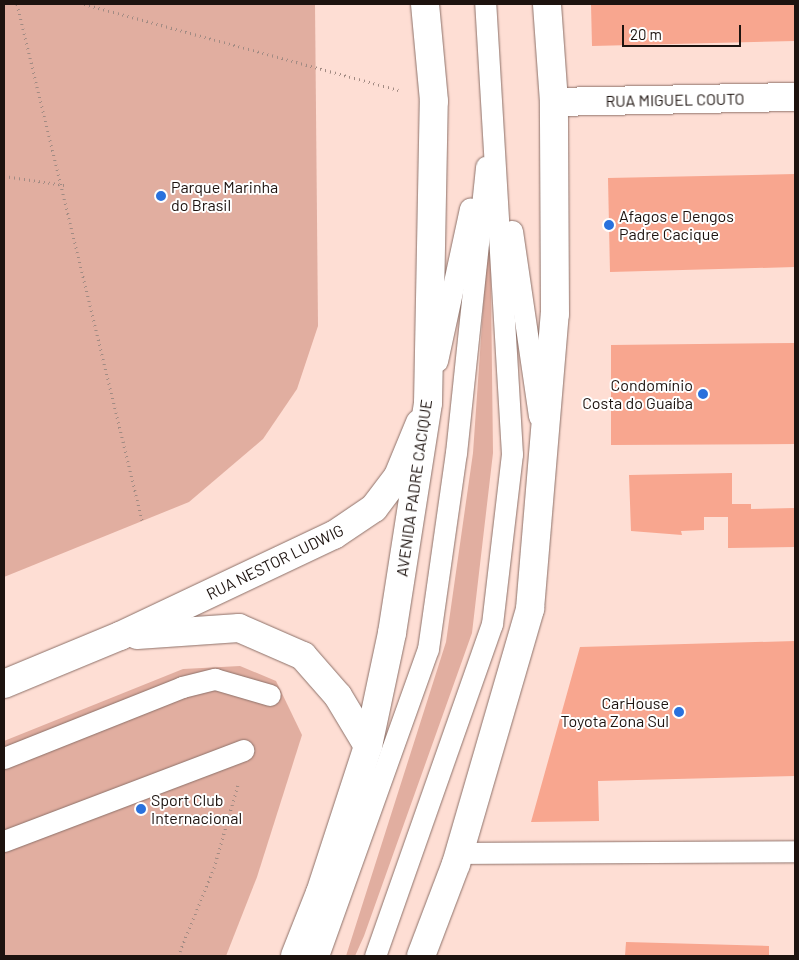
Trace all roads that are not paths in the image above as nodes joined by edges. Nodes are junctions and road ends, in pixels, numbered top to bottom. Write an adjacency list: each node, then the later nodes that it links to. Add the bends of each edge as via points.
1 (425, 4): 7 (main road, AVENIDA PADRE CACIQUE, via 434,101)
2 (485, 4): 5 (lane)
3 (547, 4): 6 (main road)
4 (795, 97): 6 (main road, RUA MIGUEL COUTO)
5 (493, 102): 7 (lane); 8 (lane); 19 (lane, via 456,452 428,649); 20 (lane, via 512,454 492,624)
6 (554, 102): 8 (main road, via 556,314)
7 (428, 403): 9 (main road, RUA NESTOR LUDWIG, via 398,476 374,508 334,535); 12 (main road, AVENIDA PADRE CACIQUE, via 392,633)
8 (545, 456): 17 (main road, via 530,609)
9 (120, 636): 10 (main road, RUA NESTOR LUDWIG); 12 (main road, RUA NESTOR LUDWIG, via 239,628 303,656 338,696)
10 (4, 684)
11 (270, 695): 14 (lane, via 215,679 182,687)
12 (368, 746): 18 (main road, AVENIDA PADRE CACIQUE, via 320,893)
13 (243, 750): 15 (lane)
14 (4, 758)
15 (4, 842)
16 (795, 851): 17 (lane)
17 (459, 853): 21 (main road)
18 (295, 956)
19 (318, 956)
20 (375, 956)
21 (421, 956)

